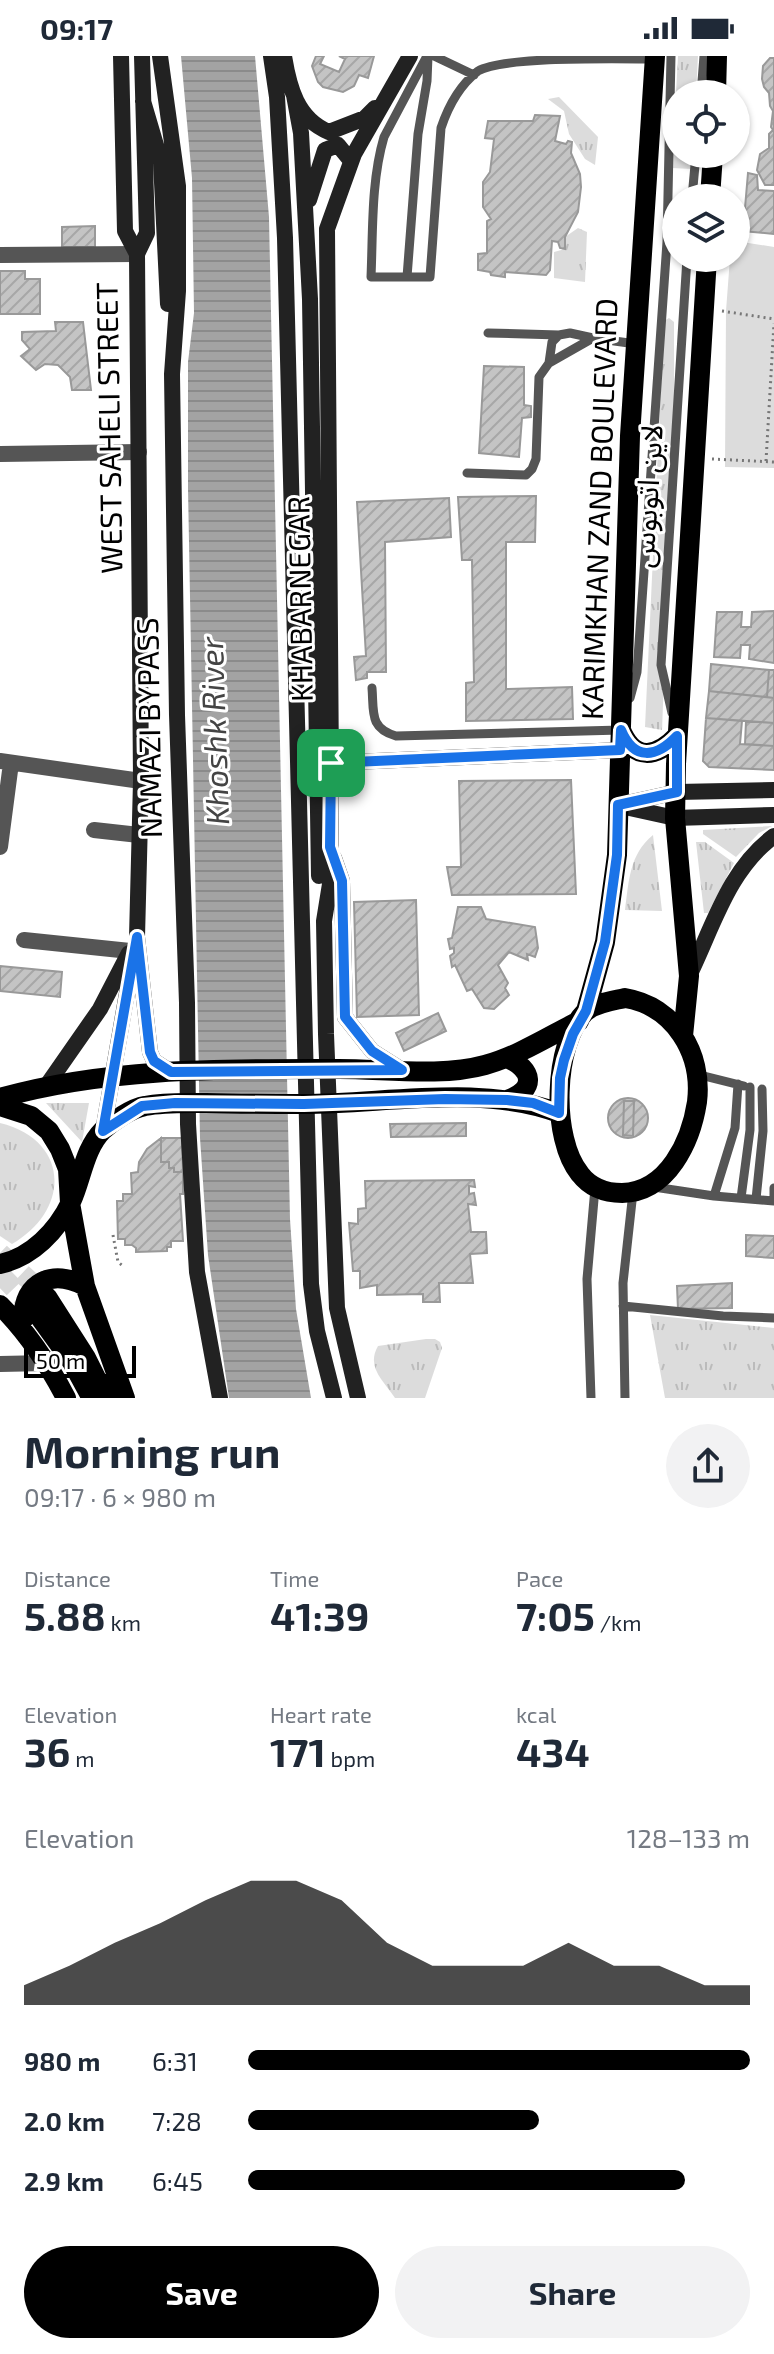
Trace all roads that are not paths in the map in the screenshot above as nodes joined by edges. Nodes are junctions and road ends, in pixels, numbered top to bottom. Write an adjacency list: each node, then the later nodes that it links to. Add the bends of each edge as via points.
1 (121, 56): 19 (main road, WEST SAHELI STREET, via 125,231)
2 (142, 56): 15 (main road, WEST SAHELI STREET)
3 (160, 56): 29 (main road, NAMAZI BYPASS, via 178,186)
4 (271, 56): 91 (main road, via 286,253 311,1284)
5 (284, 56): 14 (main road)
6 (410, 56): 16 (main road, KHABARNEGAR)
7 (430, 56): 11 (lane); 23 (lane); 23 (lane, via 384,137 375,196 371,277)
8 (704, 56): 12 (lane)
9 (717, 56): 13 (main road)
10 (660, 57): 11 (lane, via 508,62); 27 (main road, KARIMKHAN ZAND BOULEVARD); 35 (lane, لاین اتوبوس, via 667,242 637,672)
11 (474, 75): 23 (lane, via 447,110 441,128 430,277)
12 (702, 80)
13 (716, 80)
14 (294, 95): 16 (main road, via 301,113 329,132 365,118); 18 (main road)
15 (143, 101): 19 (main road, WEST SAHELI STREET, via 147,233); 29 (main road, via 161,162)
16 (381, 104): 17 (main road, KHABARNEGAR)
17 (351, 161): 18 (main road, via 338,145 325,150); 37 (main road, KHABARNEGAR, via 327,229)
18 (306, 211): 49 (main road)
19 (137, 254): 20 (street); 30 (main road, WEST SAHELI STREET)
20 (0, 255)
21 (686, 272): 34 (lane, لاین اتوبوس, via 661,665)
22 (706, 272): 34 (main road)
23 (407, 277)
24 (488, 333): 25 (lane)
25 (559, 335): 26 (lane); 28 (lane, via 552,342)
26 (593, 338): 27 (lane); 28 (lane)
27 (636, 344): 35 (main road, KARIMKHAN ZAND BOULEVARD)
28 (549, 363): 32 (lane, via 539,377 532,469 521,477)
29 (172, 374): 90 (main road, NAMAZI BYPASS, via 188,1124 197,1272)
30 (139, 452): 31 (street); 38 (main road, WEST SAHELI STREET)
31 (0, 454)
32 (467, 473)
33 (372, 688): 35 (lane, via 375,724 396,736)
34 (677, 736): 35 (main road, via 647,754); 40 (main road)
35 (620, 740): 37 (main road); 41 (main road, KARIMKHAN ZAND BOULEVARD)
36 (6, 762): 38 (street); 47 (street)
37 (331, 763): 48 (main road, KHABARNEGAR)
38 (141, 781): 45 (main road, WEST SAHELI STREET)
39 (774, 790): 40 (main road)
40 (677, 792): 41 (main road); 43 (main road)
41 (618, 805): 43 (main road); 53 (main road, KARIMKHAN ZAND BOULEVARD, via 605,942)
42 (774, 815): 43 (main road)
43 (675, 818): 52 (main road)
44 (94, 830): 45 (street)
45 (139, 835): 51 (main road, WEST SAHELI STREET)
46 (774, 836): 52 (main road, via 732,882)
47 (0, 847)
48 (330, 847): 49 (main road, KHABARNEGAR); 56 (main road, via 342,881 345,1017 372,1051)
49 (324, 921): 92 (main road, KHABARNEGAR, via 333,1254 337,1308)
50 (24, 940): 51 (street)
51 (133, 944): 57 (main road, via 150,1052); 59 (main road); 61 (main road, via 100,1009)
52 (689, 976): 54 (main road)
53 (583, 1016): 54 (main road, via 599,1004 625,998 644,1001 663,1012); 55 (main road); 68 (main road, via 562,1069)
54 (683, 1036): 58 (main road)
55 (507, 1058): 56 (main road, via 457,1070); 66 (main road, via 528,1073 528,1085)
56 (402, 1070): 57 (main road)
57 (171, 1072): 59 (main road)
58 (696, 1074): 60 (lane); 72 (main road, via 691,1131 666,1172)
59 (113, 1075): 61 (main road); 69 (main road)
60 (738, 1084): 62 (lane); 73 (lane, via 735,1128)
61 (47, 1085): 65 (main road)
62 (750, 1087): 63 (lane); 74 (lane)
63 (762, 1089): 64 (lane); 75 (lane)
64 (774, 1091)
65 (0, 1098)
66 (507, 1100): 68 (main road); 69 (main road, via 175,1103 142,1106)
67 (0, 1106): 77 (main road, via 31,1116 49,1131 68,1169)
68 (559, 1113): 70 (main road, via 574,1166)
69 (103, 1131): 77 (main road, via 88,1152)
70 (595, 1188): 72 (main road, via 615,1193); 93 (lane, via 587,1279)
71 (774, 1188): 76 (lane)
72 (642, 1189): 73 (lane); 82 (lane)
73 (714, 1196): 74 (lane)
74 (741, 1198): 75 (lane)
75 (756, 1199): 76 (lane)
76 (774, 1201)
77 (70, 1203): 78 (main road, via 35,1249); 79 (main road)
78 (0, 1264)
79 (85, 1286): 81 (main road, via 70,1278); 89 (main road)
80 (0, 1305): 81 (main road)
81 (35, 1306): 84 (main road); 87 (main road); 88 (main road, via 86,1358)
82 (623, 1306): 83 (lane); 94 (lane)
83 (774, 1318)
84 (47, 1363): 85 (street); 86 (main road)
85 (0, 1364)
86 (66, 1398)
87 (91, 1398)
88 (106, 1398)
89 (125, 1398)
90 (220, 1398)
91 (334, 1398)
92 (358, 1398)
93 (591, 1398)
94 (625, 1398)

